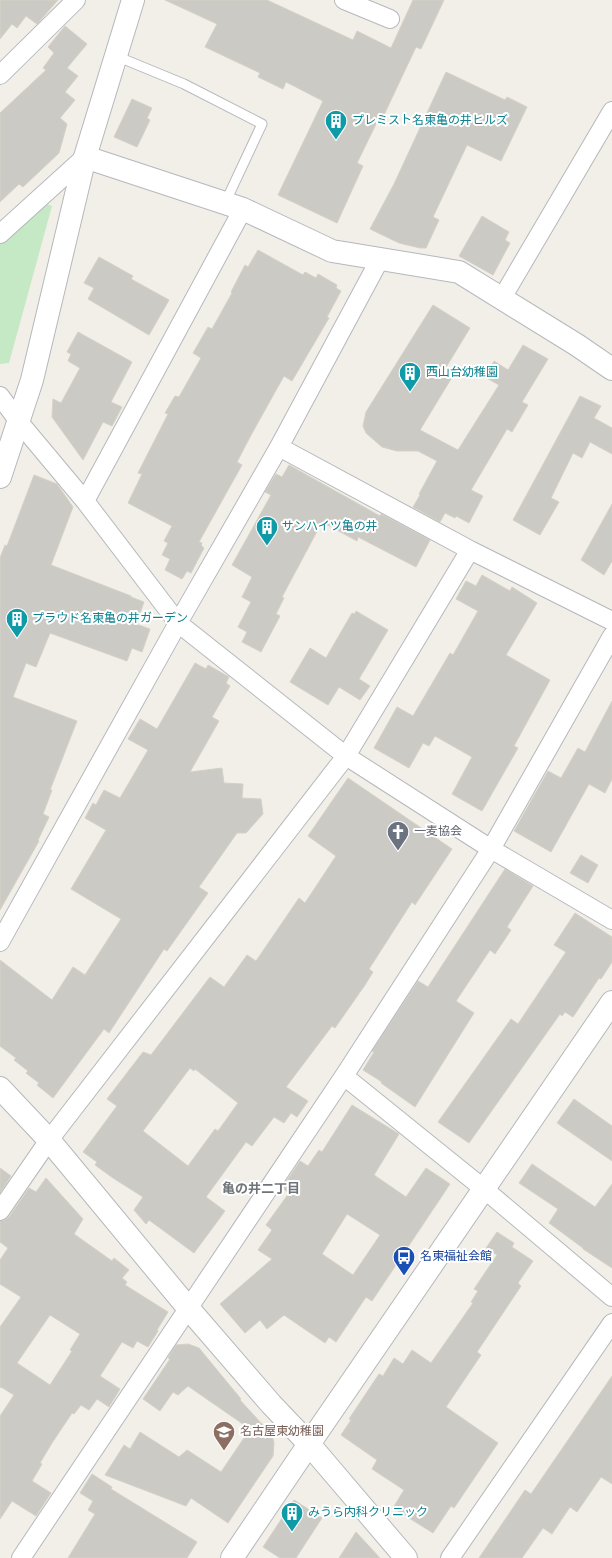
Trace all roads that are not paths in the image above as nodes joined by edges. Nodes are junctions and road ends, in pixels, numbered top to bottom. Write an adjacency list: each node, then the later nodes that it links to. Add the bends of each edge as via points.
1 (76, 0): 6 (street)
2 (133, 0): 5 (street)
3 (344, 0): 4 (street)
4 (390, 20)
5 (116, 56): 8 (street); 9 (lane, via 184,84 262,124)
6 (0, 75)
7 (612, 111): 12 (street)
8 (85, 157): 9 (street); 10 (street); 15 (street, via 32,380)
9 (234, 206): 11 (street, via 332,251); 18 (street)
10 (0, 234)
11 (380, 259): 12 (street, via 459,272); 16 (street)
12 (502, 298): 13 (street)
13 (612, 369)
14 (0, 396): 15 (street)
15 (19, 422): 17 (street); 18 (street)
16 (280, 447): 19 (street); 21 (street)
17 (0, 477)
18 (85, 501): 21 (street)
19 (470, 550): 20 (street); 23 (street)
20 (612, 621)
21 (178, 623): 23 (street); 26 (street)
22 (612, 636): 24 (street)
23 (346, 756): 24 (street); 30 (street)
24 (491, 850): 25 (street); 28 (street)
25 (612, 920)
26 (0, 942)
27 (612, 1002): 31 (street)
28 (344, 1076): 31 (street); 34 (street)
29 (0, 1088): 30 (street)
30 (49, 1140): 32 (street); 34 (street)
31 (484, 1189): 33 (street); 36 (street)
32 (0, 1211)
33 (612, 1297)
34 (189, 1309): 36 (street); 37 (street)
35 (612, 1323): 40 (street)
36 (309, 1444): 38 (street); 39 (street)
37 (21, 1558)
38 (232, 1558)
39 (406, 1558)
40 (450, 1558)

